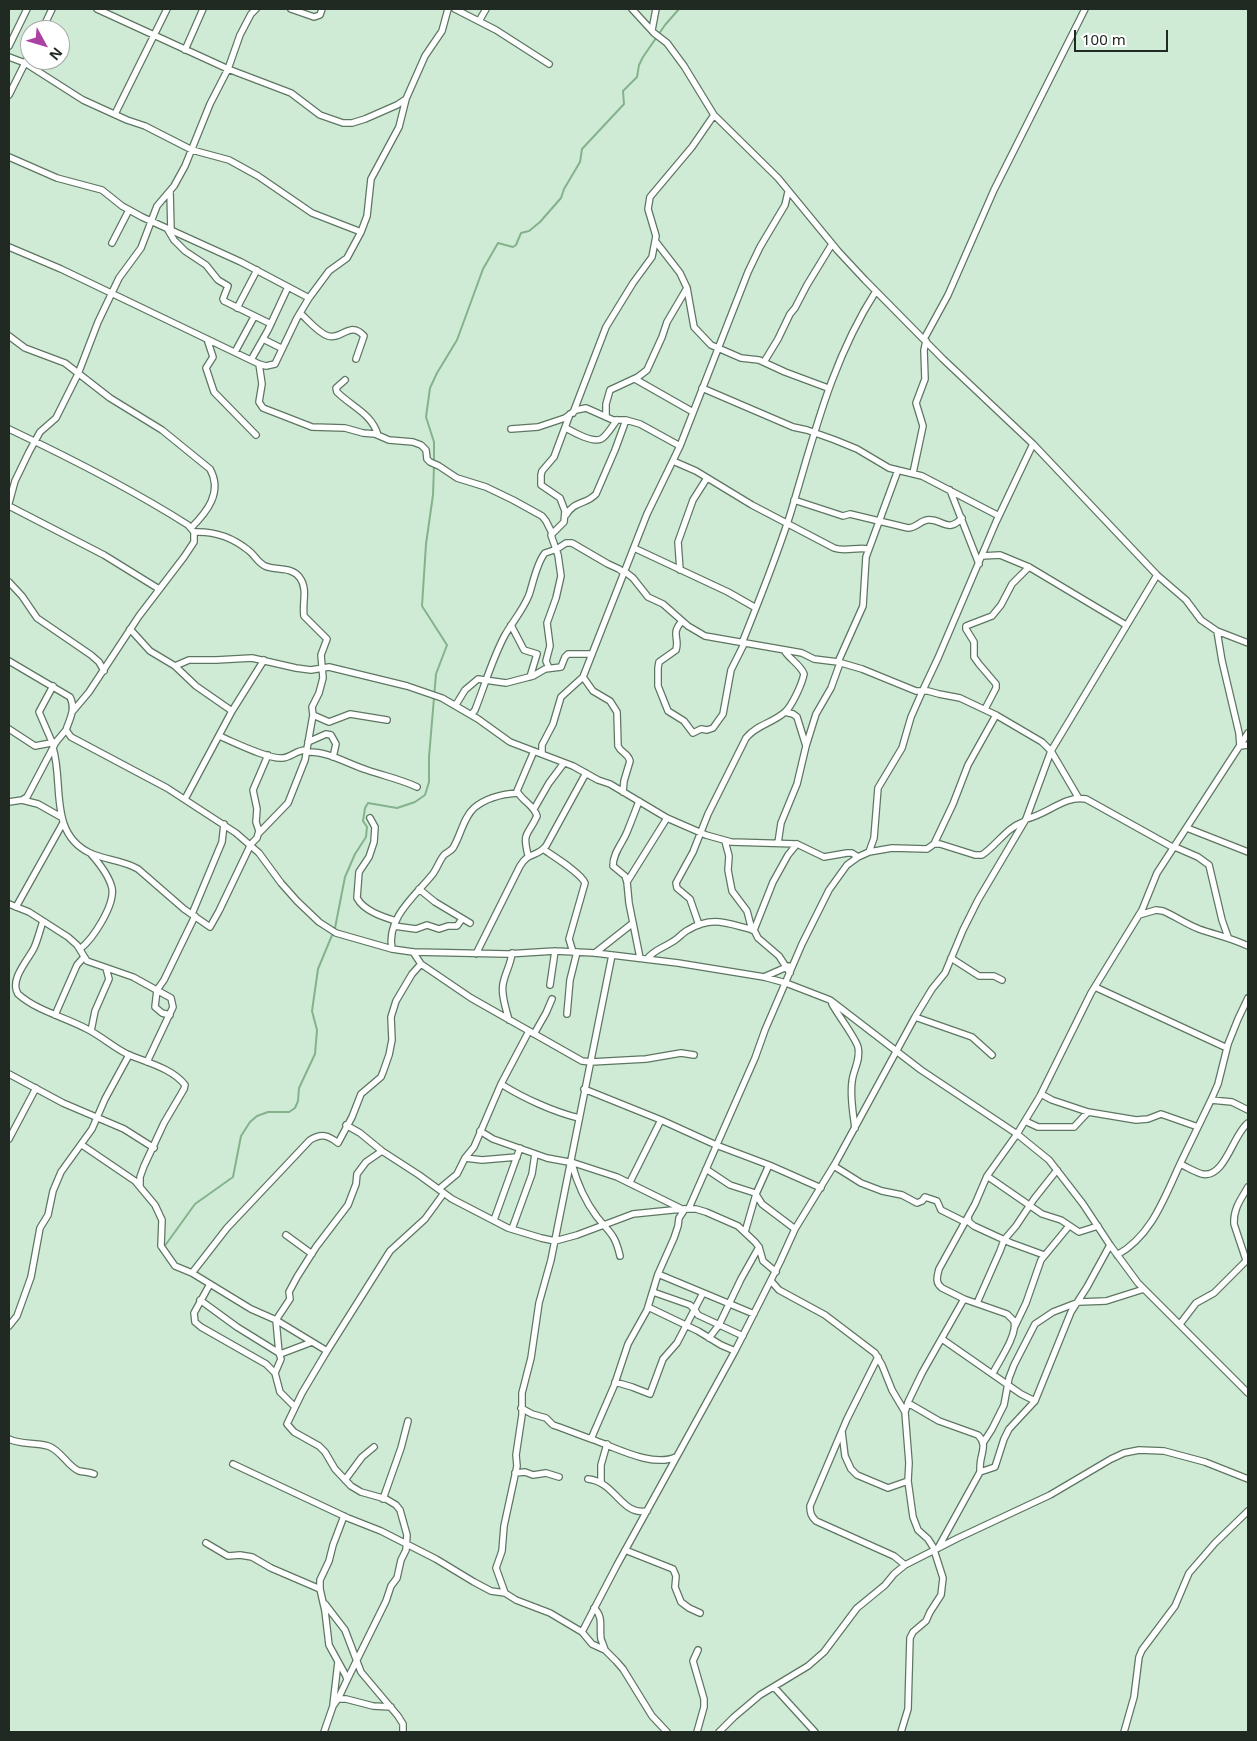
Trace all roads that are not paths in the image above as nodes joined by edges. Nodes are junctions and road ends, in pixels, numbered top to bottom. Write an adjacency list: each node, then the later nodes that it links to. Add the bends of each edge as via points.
1 (27, 9): 17 (street)
2 (97, 9): 16 (street)
3 (167, 9): 16 (street)
4 (203, 9): 18 (street)
5 (256, 9): 20 (street, via 240,35)
6 (291, 9): 7 (street, via 314,17 320,15)
7 (322, 9)
8 (448, 9): 24 (street, via 442,31 425,56)
9 (455, 9): 14 (street)
10 (486, 9): 14 (street)
11 (632, 9): 15 (street)
12 (656, 9): 15 (street)
13 (1085, 9): 54 (street, via 994,190)
14 (479, 21): 19 (street)
15 (653, 32): 26 (street, via 666,40)
16 (154, 35): 18 (street); 25 (street)
17 (9, 46)
18 (185, 50): 20 (street)
19 (549, 64)
20 (228, 69): 24 (street, via 291,93 320,115 343,124 365,119); 27 (street)
21 (22, 70): 23 (street)
22 (35, 70): 25 (street, via 73,94)
23 (9, 95)
24 (406, 99): 36 (street, via 399,127 369,184 369,205)
25 (115, 114): 27 (street)
26 (714, 115): 30 (street); 37 (street, via 650,197 648,209)
27 (192, 150): 29 (street); 36 (street, via 229,160 312,213)
28 (9, 157): 33 (street, via 57,178 102,190)
29 (170, 191): 34 (street, via 157,206); 35 (street)
30 (788, 192): 31 (street); 32 (street)
31 (797, 201): 32 (street); 39 (street)
32 (785, 205): 56 (street, via 748,272)
33 (129, 210): 34 (street); 38 (street)
34 (151, 222): 35 (street); 45 (street, via 141,248 119,278)
35 (170, 230): 41 (street); 47 (street, via 174,240 185,251 228,286 223,299)
36 (360, 232): 46 (street, via 347,258 329,271)
37 (656, 242): 43 (street, via 674,263); 68 (street, via 652,257 606,327)
38 (112, 243)
39 (832, 244): 44 (street); 60 (street)
40 (9, 247): 45 (street)
41 (258, 270): 42 (street); 47 (street)
42 (288, 287): 46 (street); 50 (street)
43 (687, 288): 56 (street, via 694,327 707,342); 63 (street, via 667,322 648,367)
44 (876, 291): 54 (street); 66 (street, via 851,333)
45 (113, 294): 52 (street); 62 (street, via 98,322)
46 (309, 298): 48 (street)
47 (237, 308): 49 (street)
48 (300, 313): 55 (street); 58 (street, via 327,336 337,336 348,330 362,333 364,340)
49 (254, 316): 50 (street); 57 (street)
50 (271, 324): 53 (street)
51 (9, 336): 62 (street, via 25,348 65,363)
52 (207, 339): 57 (street); 76 (street, via 213,357 206,368 214,392)
53 (263, 339): 55 (street); 59 (street)
54 (925, 340): 79 (street); 83 (street, via 925,379 916,403 923,426)
55 (281, 348): 61 (street, via 275,364)
56 (719, 349): 60 (street, via 741,358); 65 (street)
57 (236, 352): 59 (street)
58 (356, 359)
59 (251, 360): 61 (street)
60 (764, 362): 66 (street)
61 (259, 364): 77 (street, via 262,384 259,402 263,408 312,427 345,428)
62 (78, 374): 78 (street, via 56,418); 93 (street, via 121,406 162,430 210,469 214,476 214,493)
63 (635, 378): 67 (street); 69 (street, via 610,390)
64 (345, 380): 77 (street, via 336,388 337,392 364,413)
65 (702, 388): 67 (street); 75 (street, via 793,427)
66 (828, 388): 75 (street)
67 (693, 412): 80 (street)
68 (571, 413): 69 (street, via 586,408); 72 (street); 74 (street, via 538,427)
69 (606, 417): 70 (street)
70 (617, 420): 71 (street); 72 (street, via 598,440)
71 (626, 420): 80 (street, via 649,428); 88 (street, via 596,494 574,505)
72 (566, 428): 88 (street, via 540,480 545,488 560,498)
73 (9, 429): 78 (street)
74 (511, 429)
75 (814, 432): 82 (street); 86 (street)
76 (256, 435)
77 (378, 435): 94 (street, via 421,445 430,462 457,478 486,487 542,516)
78 (35, 441): 87 (street, via 19,472); 93 (street, via 131,491)
79 (1033, 444): 89 (street); 103 (street)
80 (680, 446): 81 (street)
81 (673, 460): 84 (street); 95 (street)
82 (898, 470): 83 (street); 91 (street)
83 (912, 473): 85 (street)
84 (707, 478): 92 (street); 101 (street, via 693,500 678,542)
85 (950, 490): 89 (street); 90 (street)
86 (794, 500): 91 (street, via 843,516 850,514); 92 (street)
87 (9, 505): 105 (street, via 104,555)
88 (566, 515): 94 (street, via 560,527)
89 (999, 516): 98 (street)
90 (962, 518): 91 (street, via 950,525 925,520 913,528); 99 (street)
91 (878, 521): 96 (street)
92 (787, 523): 96 (street, via 839,550); 106 (street)
93 (193, 530): 105 (street, via 194,542); 120 (street, via 225,536 250,550 265,566 298,575 305,589 304,616 326,639 320,658)
94 (552, 533): 97 (street)
95 (634, 548): 101 (street); 102 (street)
96 (868, 549): 118 (street, via 864,563 863,606)
97 (556, 550): 102 (street, via 572,543); 108 (street, via 545,553 540,559 528,598); 121 (street, via 561,576 546,626 550,646 546,661)
98 (982, 556): 99 (street); 100 (street, via 1000,555)
99 (978, 564): 127 (street)
100 (1029, 567): 109 (street); 129 (street, via 1012,584 992,616 966,626 974,642 974,657 996,684)
101 (680, 570): 106 (street)
102 (624, 572): 107 (street, via 648,597 663,604); 115 (street)
103 (1156, 575): 109 (street); 111 (street, via 1186,600 1201,620)
104 (9, 582): 122 (street, via 37,618 99,662)
105 (159, 589): 110 (street)
106 (756, 608): 112 (street)
107 (682, 620): 112 (street, via 705,636); 112 (street, via 676,630 676,650 658,665 658,686 668,711 684,721 693,733 713,728 723,714 731,670)
108 (512, 625): 123 (street, via 524,650 537,654); 125 (street)
109 (1126, 625): 148 (street)
110 (130, 629): 119 (street, via 150,651); 122 (street)
111 (1217, 631): 113 (street); 145 (street)
112 (743, 643): 114 (street)
113 (1248, 643)
114 (784, 650): 118 (street); 132 (street, via 804,674)
115 (592, 654): 121 (street, via 568,654 561,667); 124 (street)
116 (264, 660): 119 (street, via 189,660); 120 (street, via 296,668); 131 (street)
117 (9, 661): 126 (street)
118 (839, 663): 127 (street); 144 (street, via 831,688 811,726)
119 (175, 666): 131 (street, via 196,686)
120 (323, 668): 128 (street, via 336,668 407,686 434,694); 133 (street)
121 (549, 668): 123 (street)
122 (104, 671): 130 (street)
123 (530, 677): 125 (street, via 504,683)
124 (583, 677): 149 (street, via 561,697 542,745); 155 (street, via 593,691 610,701 617,712 619,750 627,754 630,761)
125 (485, 679): 128 (street, via 476,681 465,690); 134 (street)
126 (53, 686): 130 (street, via 70,697); 142 (street, via 39,712)
127 (922, 692): 129 (street, via 926,690 960,698); 180 (street, via 902,748 878,788 874,838)
128 (454, 705): 134 (street)
129 (985, 709): 135 (street)
130 (73, 711): 138 (street)
131 (232, 711): 140 (street)
132 (785, 712): 144 (street, via 797,717); 170 (street, via 750,732)
133 (313, 714): 136 (street, via 329,722 350,714); 141 (street)
134 (470, 715): 147 (street, via 510,742)
135 (996, 715): 148 (street, via 1042,742); 177 (street, via 968,765)
136 (387, 720)
137 (9, 729): 142 (street, via 35,746)
138 (66, 730): 142 (street); 158 (street, via 71,737)
139 (1248, 733): 145 (street)
140 (219, 736): 150 (street); 158 (street)
141 (308, 742): 146 (street); 151 (street, via 331,734 336,748)
142 (54, 744): 159 (street); 165 (street)
143 (1248, 745): 145 (street)
144 (806, 746): 174 (street, via 797,784 781,822)
145 (1240, 746): 168 (street)
146 (307, 751): 150 (street, via 297,751 283,758); 151 (street); 169 (street, via 288,803)
147 (534, 751): 149 (street); 156 (street, via 517,788)
148 (1051, 751): 157 (street); 166 (street)
149 (542, 754): 152 (street)
150 (268, 755): 169 (street, via 253,790)
151 (333, 757): 154 (street)
152 (564, 763): 153 (street); 162 (street)
153 (586, 773): 155 (street); 179 (street)
154 (416, 787)
155 (623, 792): 160 (street)
156 (518, 794): 162 (street); 186 (street, via 504,794 473,808 453,848 444,854)
157 (1078, 797): 166 (street); 178 (street, via 1095,803)
158 (185, 799): 167 (street)
159 (22, 800): 161 (street); 165 (street, via 46,808)
160 (639, 801): 164 (street); 185 (street, via 613,863)
161 (9, 802)
162 (534, 809): 183 (street, via 538,816 524,842)
163 (370, 818): 195 (street, via 374,842 370,857 359,872 357,898 365,907)
164 (667, 818): 170 (street); 185 (street)
165 (62, 820): 182 (street, via 78,844); 188 (street)
166 (1025, 821): 171 (street); 172 (street, via 1010,829)
167 (224, 824): 175 (street); 189 (street, via 222,842)
168 (1187, 828): 178 (street); 181 (street)
169 (259, 833): 175 (street)
170 (700, 833): 173 (street); 196 (street, via 676,883 677,888 690,899)
171 (1017, 833): 172 (street); 211 (street, via 978,900)
172 (1001, 840): 177 (street, via 982,856)
173 (725, 841): 174 (street); 197 (street, via 732,891 744,905)
174 (778, 843): 176 (street)
175 (251, 844): 189 (street, via 210,926); 201 (street, via 288,893 316,920 336,933)
176 (797, 844): 184 (street, via 824,857 846,853); 197 (street, via 773,882)
177 (934, 844): 180 (street, via 927,849 911,847)
178 (1174, 847): 190 (street, via 1157,873); 198 (street, via 1209,865)
179 (543, 849): 183 (street); 204 (street, via 585,883 569,939)
180 (869, 852): 184 (street)
181 (1248, 852)
182 (90, 853): 189 (street, via 138,869); 200 (street, via 110,884 112,894 104,916)
183 (528, 856): 207 (street)
184 (858, 857): 214 (street, via 847,865 829,890)
185 (627, 882): 194 (street)
186 (419, 889): 191 (street); 195 (street)
187 (9, 904): 188 (street)
188 (16, 907): 192 (street)
189 (193, 915): 220 (street)
190 (1139, 916): 198 (street, via 1150,911 1163,911 1200,929); 219 (street)
191 (462, 918): 193 (street); 195 (street, via 457,926 439,929 427,925 416,929)
192 (42, 921): 200 (street, via 68,937); 225 (street, via 34,947 16,980 16,991 20,997)
193 (470, 923)
194 (633, 923): 206 (street); 210 (street)
195 (395, 924): 201 (street, via 390,942)
196 (699, 925): 197 (street, via 708,921); 210 (street)
197 (753, 930): 214 (street)
198 (1228, 937): 199 (street)
199 (1248, 946)
200 (80, 949): 209 (street)
201 (392, 949): 203 (street)
202 (555, 951): 204 (street); 205 (street); 218 (street)
203 (413, 952): 207 (street); 212 (street)
204 (575, 952): 206 (street); 224 (street)
205 (512, 953): 207 (street); 228 (street, via 502,992)
206 (595, 953): 208 (street)
207 (476, 954)
208 (612, 955): 210 (street); 237 (street)
209 (84, 957): 213 (street); 225 (street, via 77,965)
210 (644, 958): 215 (street)
211 (951, 958): 216 (street, via 980,976 994,976); 227 (street, via 945,973)
212 (421, 964): 228 (street); 251 (street, via 396,1001 391,1017 390,1054 384,1072 361,1094)
213 (106, 968): 220 (street); 229 (street, via 109,980 95,1011)
214 (788, 970): 215 (street); 217 (street)
215 (764, 977): 217 (street)
216 (1002, 980)
217 (786, 983): 223 (street); 258 (street)
218 (550, 985)
219 (1094, 987): 231 (street); 242 (street)
220 (157, 990): 226 (street, via 171,998); 226 (street, via 155,1007)
221 (1248, 998): 231 (street)
222 (552, 999): 230 (street)
223 (830, 1000): 232 (street); 253 (street, via 857,1046 851,1099)
224 (567, 1014)
225 (55, 1015): 229 (street)
226 (170, 1015): 236 (street)
227 (915, 1017): 232 (street); 235 (street, via 972,1036)
228 (508, 1020): 230 (street)
229 (91, 1031): 233 (street)
230 (531, 1032): 237 (street, via 580,1060); 239 (street)
231 (1227, 1048): 243 (street)
232 (896, 1050): 253 (street); 255 (street)
233 (129, 1055): 236 (street); 246 (street)
234 (694, 1055): 237 (street, via 686,1053)
235 (992, 1055)
236 (147, 1062): 259 (street, via 184,1085)
237 (591, 1062): 241 (street)
238 (9, 1074): 240 (street)
239 (501, 1084): 247 (street, via 516,1094); 254 (street)
240 (36, 1088): 246 (street); 256 (street)
241 (584, 1089): 247 (street); 248 (street)
242 (1041, 1094): 245 (street); 249 (street)
243 (1211, 1100): 244 (street, via 1232,1102); 252 (street)
244 (1248, 1110)
245 (1088, 1112): 249 (street, via 1074,1127 1038,1127); 252 (street, via 1136,1120 1161,1114)
246 (97, 1117): 257 (street); 259 (street)
247 (579, 1118): 265 (street)
248 (661, 1120): 258 (street); 272 (street)
249 (1025, 1121): 255 (street)
250 (1248, 1123): 266 (street, via 1215,1172 1202,1174)
251 (346, 1125): 261 (street); 299 (street, via 338,1143 327,1135 317,1136 302,1147 227,1228)
252 (1198, 1127): 266 (street)
253 (855, 1128): 268 (street)
254 (480, 1131): 260 (street); 264 (street, via 474,1147)
255 (1017, 1134): 270 (street); 271 (street)
256 (9, 1139)
257 (82, 1145): 273 (street); 318 (street, via 58,1177 48,1215 40,1228 31,1277 17,1316)
258 (716, 1145): 267 (street); 269 (street)
259 (154, 1148): 273 (street, via 142,1172)
260 (520, 1148): 262 (street); 263 (street)
261 (382, 1151): 276 (street); 293 (street, via 366,1162 357,1174 348,1205)
262 (536, 1154): 265 (street); 285 (street)
263 (517, 1157): 264 (street); 280 (street)
264 (465, 1158): 276 (street, via 457,1174)
265 (571, 1162): 272 (street); 282 (street, via 585,1198); 290 (street)
266 (1180, 1164): 295 (street, via 1152,1220 1132,1246)
267 (769, 1165): 275 (street); 277 (street)
268 (834, 1166): 275 (street); 281 (street, via 861,1183 882,1191 917,1202 925,1197 937,1200 941,1210)
269 (706, 1169): 277 (street, via 730,1185); 279 (street)
270 (1057, 1170): 278 (street); 284 (street)
271 (987, 1176): 278 (street); 281 (street)
272 (630, 1182): 279 (street)
273 (140, 1186): 299 (street, via 159,1211 161,1246 175,1266)
274 (1248, 1187): 297 (street, via 1235,1209 1234,1219)
275 (821, 1188): 286 (street)
276 (442, 1191): 280 (street); 326 (street, via 425,1219 390,1251)
277 (756, 1194): 286 (street, via 762,1204); 287 (street)
278 (1030, 1206): 283 (street); 289 (street)
279 (685, 1209): 282 (street, via 633,1214); 287 (street, via 719,1217); 300 (street)
280 (494, 1220): 285 (street)
281 (966, 1220): 289 (street); 306 (street, via 940,1267 937,1280 942,1288)
282 (605, 1225): 290 (street); 296 (street, via 613,1235)
283 (1069, 1226): 284 (street, via 1079,1232); 294 (street)
284 (1098, 1226): 291 (street)
285 (512, 1229): 290 (street)
286 (795, 1229): 298 (street)
287 (744, 1232): 292 (street)
288 (286, 1235): 293 (street)
289 (1004, 1240): 294 (street); 309 (street)
290 (555, 1241): 336 (street, via 539,1303)
291 (1110, 1245): 295 (street); 310 (street)
292 (759, 1246): 298 (street, via 762,1261); 308 (street)
293 (312, 1254): 314 (street)
294 (1044, 1254): 319 (street)
295 (1117, 1255): 303 (street)
296 (620, 1256)
297 (1247, 1260): 315 (street, via 1214,1293 1196,1303)
298 (776, 1272): 301 (street)
299 (192, 1273): 302 (street)
300 (658, 1274): 304 (street); 305 (street)
301 (771, 1281): 313 (street); 327 (street, via 779,1290 825,1315)
302 (210, 1284): 307 (street); 314 (street)
303 (1144, 1289): 310 (street, via 1106,1301); 315 (street)
304 (653, 1292): 311 (street); 312 (street, via 690,1305)
305 (703, 1293): 308 (street); 312 (street)
306 (964, 1299): 309 (street); 322 (street)
307 (200, 1300): 325 (street, via 237,1328); 328 (street, via 194,1318 198,1325 266,1364)
308 (730, 1303): 313 (street); 317 (street)
309 (977, 1303): 319 (street, via 1011,1317)
310 (1077, 1303): 331 (street, via 1053,1312 1035,1324); 333 (street)
311 (648, 1307): 316 (street); 330 (street, via 631,1336)
312 (695, 1310): 316 (street); 317 (street, via 698,1315)
313 (754, 1314): 320 (street)
314 (276, 1320): 323 (street); 325 (street)
315 (1180, 1324): 332 (street)
316 (685, 1325): 321 (street); 330 (street, via 677,1343 660,1363 650,1394)
317 (719, 1325): 320 (street); 321 (street)
318 (9, 1326)
319 (1014, 1328): 329 (street)
320 (743, 1336): 324 (street)
321 (709, 1338): 324 (street)
322 (942, 1339): 329 (street); 334 (street)
323 (312, 1342): 325 (street); 326 (street)
324 (735, 1351): 345 (street)
325 (279, 1352): 328 (street, via 281,1359)
326 (327, 1352): 335 (street)
327 (878, 1357): 337 (street); 339 (street)
328 (275, 1373): 335 (street, via 280,1392)
329 (993, 1373): 331 (street)
330 (615, 1382): 340 (street)
331 (1008, 1384): 333 (street); 342 (street, via 1004,1405)
332 (1248, 1393)
333 (1035, 1401): 347 (street, via 1009,1428 996,1467)
334 (908, 1403): 337 (street); 342 (street, via 939,1421 978,1434)
335 (295, 1407): 353 (street, via 288,1428 325,1452)
336 (521, 1408): 340 (street, via 546,1418 553,1425); 348 (street)
337 (906, 1412): 354 (street)
338 (408, 1421): 356 (street)
339 (842, 1432): 354 (street, via 847,1464 857,1475 888,1488); 364 (street, via 810,1506 812,1517 894,1556)
340 (591, 1439): 343 (street)
341 (10, 1440): 349 (street, via 49,1446 79,1470)
342 (983, 1443): 347 (street)
343 (607, 1444): 345 (street, via 629,1454 662,1461); 355 (street, via 601,1465)
344 (374, 1447): 353 (street)
345 (676, 1457): 357 (street)
346 (233, 1464): 359 (street)
347 (980, 1472): 362 (street)
348 (515, 1473): 350 (street, via 546,1473); 366 (street, via 502,1551 496,1568)
349 (94, 1474)
350 (559, 1477)
351 (588, 1479): 355 (street)
352 (1248, 1479): 362 (street, via 1205,1462 1164,1451 1124,1453 1050,1496)
353 (345, 1480): 356 (street, via 360,1492)
354 (908, 1481): 362 (street, via 915,1523)
355 (601, 1483): 357 (street, via 631,1509)
356 (383, 1498): 361 (street, via 400,1510)
357 (647, 1511): 363 (street)
358 (1248, 1511): 387 (street, via 1189,1574 1175,1606 1142,1650)
359 (344, 1516): 361 (street); 365 (street, via 320,1580)
360 (206, 1543): 365 (street, via 228,1556 252,1557)
361 (407, 1544): 366 (street, via 474,1582); 373 (street, via 397,1578)
362 (936, 1549): 364 (street); 386 (street, via 943,1578 942,1590 926,1621 910,1638 909,1700)
363 (626, 1550): 368 (street); 369 (street, via 673,1569 681,1602)
364 (906, 1565): 376 (street, via 857,1608 824,1652)
365 (320, 1589): 367 (street)
366 (505, 1593): 370 (street)
367 (324, 1602): 373 (street, via 344,1630); 374 (street, via 329,1645)
368 (594, 1608): 370 (street); 371 (street, via 601,1619 601,1639)
369 (700, 1613)
370 (582, 1632): 371 (street, via 592,1644)
371 (605, 1650): 382 (street, via 623,1669 652,1716)
372 (698, 1650): 383 (street, via 693,1661 704,1703)
373 (357, 1661): 375 (street); 379 (street, via 361,1672)
374 (338, 1662): 375 (street); 378 (street)
375 (347, 1680): 377 (street)
376 (774, 1687): 384 (street); 385 (street)
377 (338, 1699): 378 (street); 379 (street)
378 (333, 1706): 380 (street)
379 (391, 1707): 381 (street, via 402,1724)
380 (324, 1732)
381 (403, 1732)
382 (667, 1732)
383 (697, 1732)
384 (719, 1732)
385 (815, 1732)
386 (901, 1732)
387 (1124, 1732)

